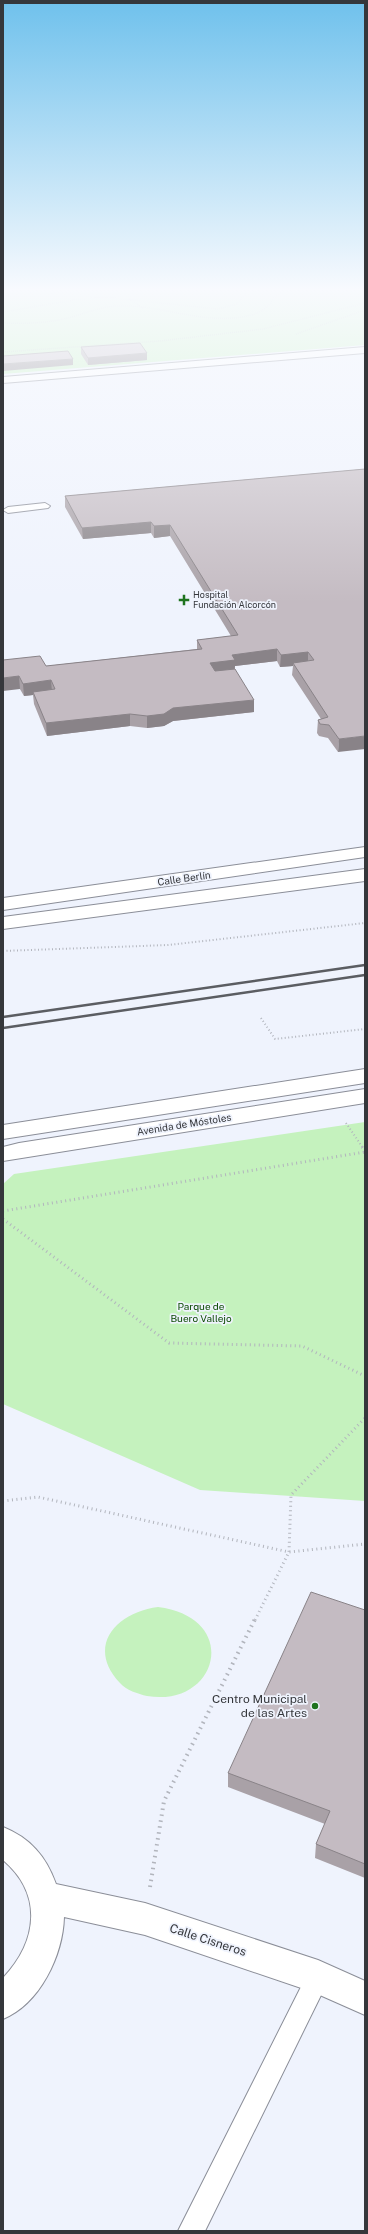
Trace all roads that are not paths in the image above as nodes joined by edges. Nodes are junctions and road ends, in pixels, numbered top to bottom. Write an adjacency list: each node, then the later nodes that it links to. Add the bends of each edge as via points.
1 (44, 506): 2 (lane)
2 (8, 510)
3 (365, 852): 5 (street, Calle Berlín)
4 (365, 875): 6 (street, Calle Berlín)
5 (3, 904)
6 (3, 924)
7 (365, 1076): 9 (street, Avenida de Móstoles)
8 (365, 1096): 10 (street, Avenida de Móstoles)
9 (3, 1132)
10 (3, 1154)
11 (3, 1842): 12 (street, via 11,1846 33,1868)
12 (46, 1897): 13 (street, Calle Cisneros, via 145,1920); 15 (street, via 48,1925 41,1954 26,1980)
13 (318, 1977): 14 (street, Calle Cisneros); 16 (lane)
14 (365, 1998)
15 (3, 2002)
16 (191, 2231)

